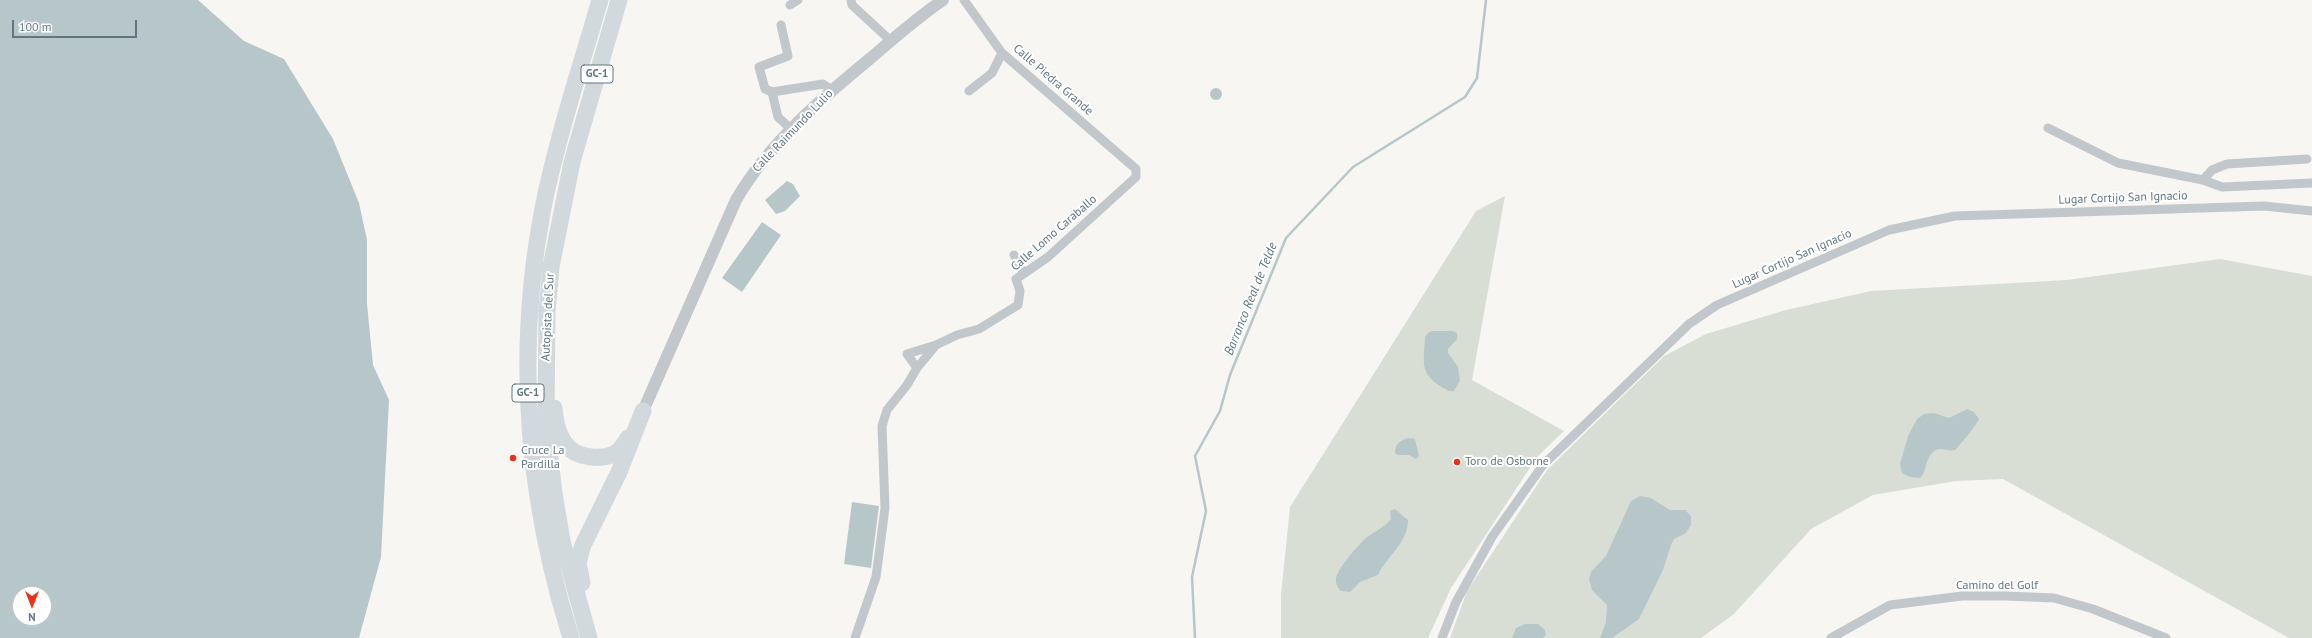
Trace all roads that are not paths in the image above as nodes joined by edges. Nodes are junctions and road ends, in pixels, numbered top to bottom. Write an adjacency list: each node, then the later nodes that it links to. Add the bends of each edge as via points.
1 (592, 0): 16 (highway, via 579,44)
2 (600, 0): 16 (highway, Autopista del Sur / GC-1)
3 (619, 0): 17 (highway, Autopista del Sur / GC-1)
4 (628, 0): 17 (highway, via 611,55)
5 (852, 0): 9 (street, via 852,5)
6 (943, 0): 9 (street, Calle Raimundo Lulio, via 914,20)
7 (964, 0): 10 (street, Calle Piedra Grande)
8 (781, 25): 13 (street, via 788,56 760,67 765,89)
9 (891, 41): 11 (street, Calle Raimundo Lulio)
10 (1002, 53): 12 (street, via 992,74); 19 (street, Calle Piedra Grande)
11 (832, 90): 13 (street, via 823,84); 15 (street, Calle Raimundo Lulio)
12 (969, 91)
13 (772, 92): 15 (street, via 778,117)
14 (2048, 128): 20 (street, via 2118,163)
15 (791, 129): 28 (street, Calle Raimundo Lulio, via 753,171 736,200)
16 (558, 146): 29 (highway, Autopista del Sur / GC-1, via 543,208 534,265 527,352 529,424 545,544)
17 (576, 149): 26 (highway, Autopista del Sur / GC-1, via 551,267)
18 (2307, 159): 20 (street, via 2227,164 2212,170)
19 (1136, 169): 24 (street, Calle Lomo Caraballo, via 1136,176 1048,257)
20 (2203, 180): 21 (street, via 2222,187)
21 (2312, 183)
22 (2312, 211): 33 (street, Lugar Cortijo San Ignacio, via 2264,206 1955,216 1889,230 1718,305 1689,324 1543,465 1492,537 1456,602)
23 (1014, 255): 24 (street)
24 (1023, 272): 25 (street, Calle Lomo Caraballo, via 1016,279 1020,291 1018,306 979,329 957,335)
25 (936, 345): 27 (street, Calle Lomo Caraballo); 27 (street, via 907,354)
26 (546, 352): 28 (highway, via 553,377 558,431 567,447 587,456 599,458 615,454 624,444); 30 (highway, Autopista del Sur / GC-1, via 546,424 554,493 562,540)
27 (916, 368): 32 (street, Calle Lomo Caraballo, via 883,419 885,508 876,577)
28 (643, 411): 31 (highway, via 634,437 580,556 579,575)
29 (571, 638)
30 (589, 638)
31 (599, 638)
32 (854, 638)
33 (1442, 638)
34 (1831, 638): 35 (street, Camino del Golf, via 1890,605 1962,596 2006,596 2054,598 2094,609)
35 (2166, 638)

